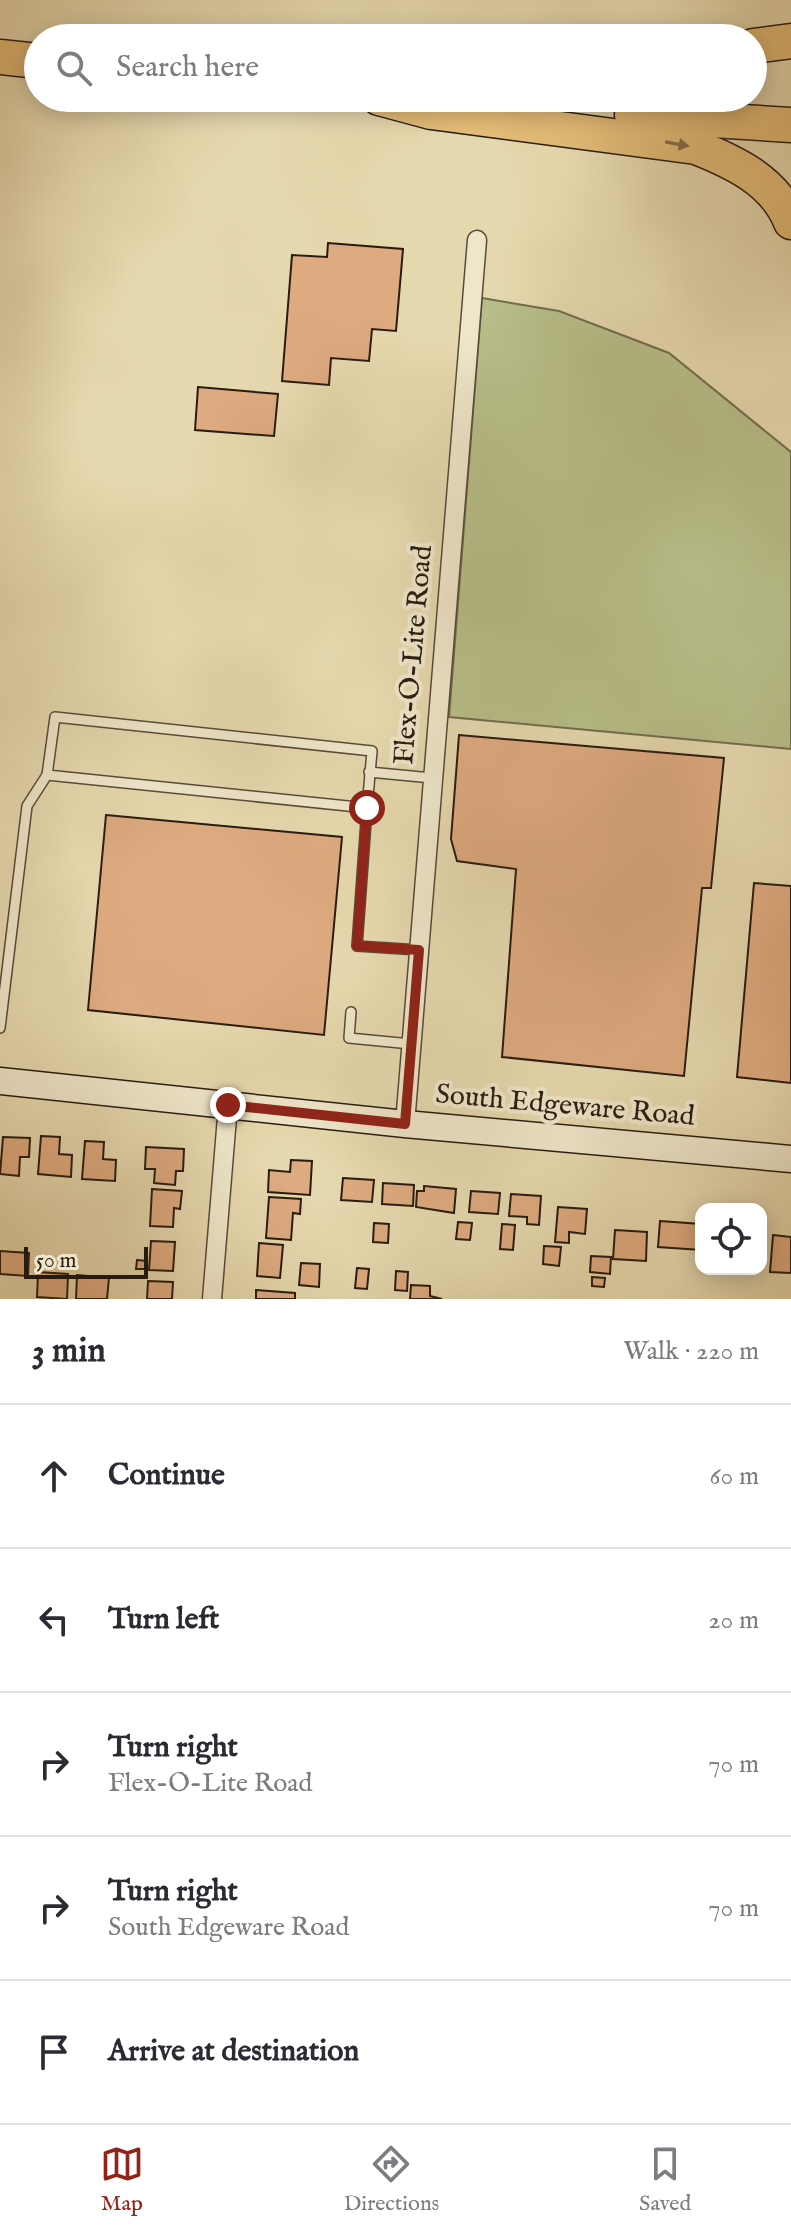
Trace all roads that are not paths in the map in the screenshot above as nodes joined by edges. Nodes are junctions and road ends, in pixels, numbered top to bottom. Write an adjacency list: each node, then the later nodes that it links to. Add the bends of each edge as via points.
1 (791, 41): 2 (highway)
2 (767, 44)
3 (0, 55): 4 (highway); 5 (highway)
4 (24, 55)
5 (24, 59)
6 (431, 112): 9 (highway, one-way to 9, via 696,147 752,175 777,197)
7 (623, 112): 8 (highway)
8 (791, 125)
9 (791, 222)
10 (477, 240): 13 (street, Flex-O-Lite Road)
11 (369, 772): 12 (lane, via 372,751 55,717); 13 (lane); 14 (lane)
12 (47, 775): 14 (lane); 17 (lane, via 27,806)
13 (432, 778): 15 (street, Flex-O-Lite Road)
14 (367, 808): 15 (lane, via 357,946)
15 (419, 950): 18 (street, Flex-O-Lite Road)
16 (351, 1012): 18 (lane, via 349,1038)
17 (0, 1028)
18 (411, 1044): 21 (street, Flex-O-Lite Road)
19 (0, 1081): 20 (main road, South Edgeware Road)
20 (228, 1105): 21 (main road, South Edgeware Road); 23 (street)
21 (405, 1124): 22 (main road, South Edgeware Road)
22 (791, 1159)
23 (212, 1299)

